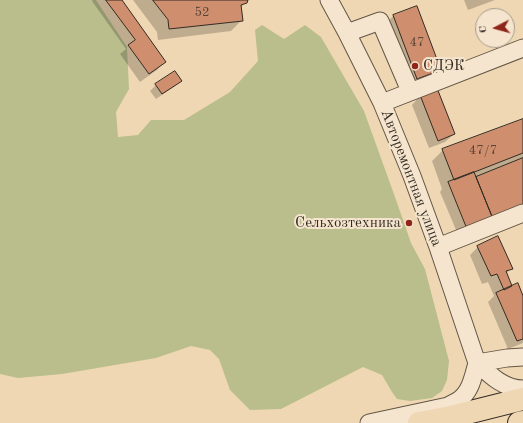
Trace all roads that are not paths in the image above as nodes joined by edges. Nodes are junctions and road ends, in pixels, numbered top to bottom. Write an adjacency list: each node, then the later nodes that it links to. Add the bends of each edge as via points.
1 (329, 0): 2 (street, Авторемонтная улица)
2 (347, 33): 4 (street, via 380,21); 5 (street, Авторемонтная улица)
3 (523, 48): 4 (street)
4 (410, 91): 5 (street)
5 (382, 103): 7 (street, Авторемонтная улица)
6 (523, 213): 7 (street)
7 (438, 246): 9 (street, Авторемонтная улица)
8 (523, 357): 9 (street)
9 (477, 363): 10 (street, via 503,385); 13 (street, via 472,381 459,400 448,406)
10 (523, 389)
11 (523, 399): 14 (highway)
12 (523, 422): 15 (highway)
13 (369, 423)
14 (419, 423)
15 (519, 423)

